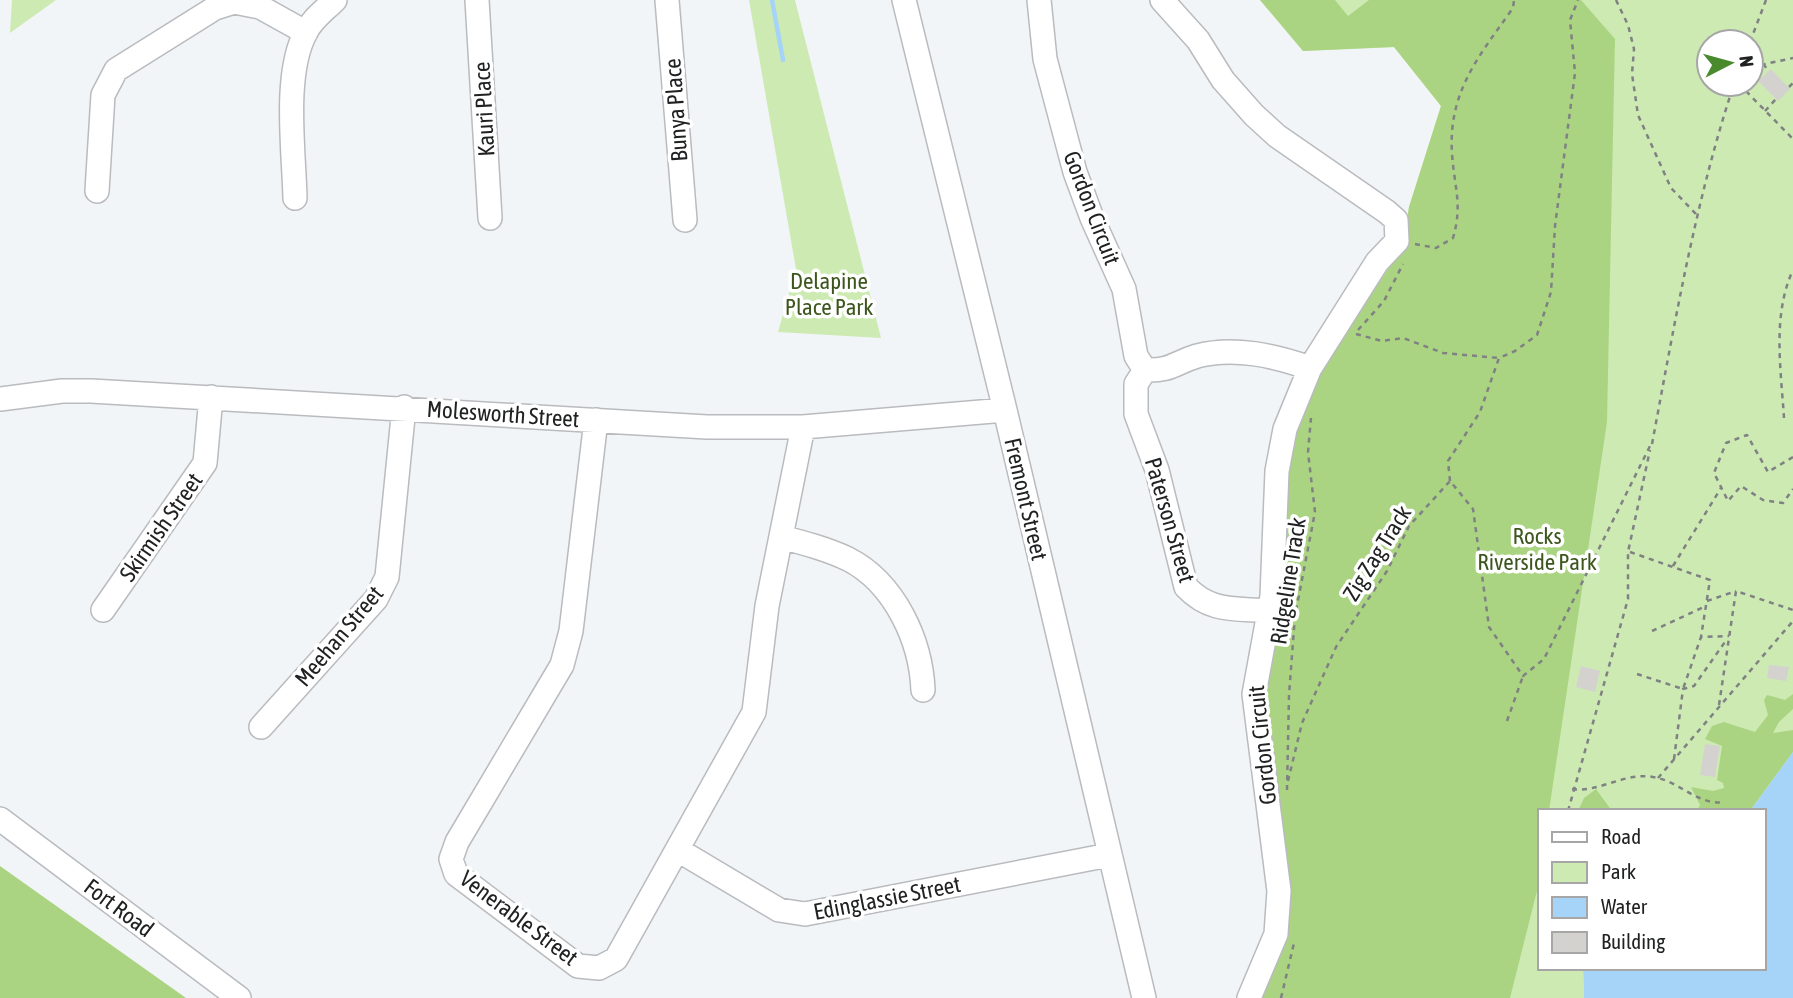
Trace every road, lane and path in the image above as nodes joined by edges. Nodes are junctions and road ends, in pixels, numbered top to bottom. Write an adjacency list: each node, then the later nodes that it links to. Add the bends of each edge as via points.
1 (335, 0): 12 (street)
2 (477, 0): 27 (street, Kauri Place)
3 (667, 0): 28 (street, Bunya Place)
4 (904, 0): 40 (street, Fremont Street)
5 (1039, 0): 36 (street, Gordon Circuit, via 1045,60 1075,172 1124,289 1136,356)
6 (1162, 0): 35 (street, Gordon Circuit, via 1254,116 1395,219 1398,241 1377,262)
7 (1514, 0): 29 (path, via 1513,8 1468,71 1456,100 1452,153 1460,215 1453,238 1436,248)
8 (1578, 0): 34 (path, via 1570,20 1575,73 1551,292 1538,335)
9 (1616, 0): 26 (path, via 1634,49 1632,74 1638,115 1671,188)
10 (1766, 0): 11 (path)
11 (1755, 28)
12 (305, 32): 24 (street, via 260,7 234,2 215,8 116,70 103,95); 25 (street, via 293,79)
13 (1793, 58): 14 (path)
14 (1765, 64)
15 (1765, 66): 16 (path)
16 (1769, 71)
17 (1793, 83): 18 (path)
18 (1789, 87)
19 (1729, 98): 26 (path)
20 (1753, 98): 22 (path)
21 (1776, 99): 22 (path)
22 (1765, 111): 23 (path)
23 (1793, 139)
24 (97, 191)
25 (295, 198)
26 (1696, 214): 45 (path)
27 (490, 218)
28 (685, 220)
29 (1413, 244)
30 (1408, 255): 32 (path, via 1384,300)
31 (1793, 270): 42 (path, via 1786,285 1779,335)
32 (1355, 334): 33 (path); 34 (path, via 1382,341 1403,338 1443,353)
33 (1348, 342)
34 (1499, 358): 47 (path, via 1480,412 1448,461)
35 (1310, 368): 36 (street, via 1252,353 1197,356 1170,369); 57 (street, Gordon Circuit, via 1285,429)
36 (1145, 370): 57 (street, Paterson Street, via 1136,384 1136,414 1157,470 1186,587 1212,607)
37 (211, 397): 38 (street, Molesworth Street, via 62,391); 39 (street, Molesworth Street); 55 (street, Skirmish Street, via 205,463)
38 (0, 399)
39 (404, 407): 43 (street, Molesworth Street); 68 (street, Meehan Street, via 387,577 376,599)
40 (1006, 410): 44 (street, Molesworth Street); 78 (street, Fremont Street)
41 (1311, 416): 71 (path, Ridgeline Track, via 1308,452 1315,512 1295,615)
42 (1784, 418)
43 (596, 420): 44 (street, Molesworth Street, via 707,427); 77 (street, Venerable Street, via 571,631 562,665 451,859 456,874 578,966 598,968 616,959)
44 (803, 426): 50 (street, Venerable Street)
45 (1652, 442): 51 (path); 63 (path, via 1544,659)
46 (1793, 457): 48 (path, via 1768,471 1747,435 1726,443 1714,473)
47 (1450, 481): 63 (path, via 1473,509 1489,627); 71 (path, Zig Zag Track, via 1409,526 1387,571 1336,647 1303,723)
48 (1721, 488): 49 (path, via 1728,501 1741,486 1763,500 1783,503); 52 (path)
49 (1793, 489)
50 (781, 537): 65 (street, via 850,560 883,587 901,613 922,662); 77 (street, Venerable Street, via 754,712)
51 (1628, 552): 52 (path); 72 (path, via 1628,599)
52 (1673, 567): 54 (path, via 1710,580)
53 (1736, 591): 54 (path); 56 (path); 60 (path)
54 (1706, 604): 59 (path); 61 (path)
55 (103, 610)
56 (1793, 610)
57 (1269, 611): 82 (street, Gordon Circuit, via 1254,694 1279,891 1278,915 1276,934)
58 (1793, 621): 66 (path)
59 (1652, 631)
60 (1729, 636): 61 (path); 64 (path, via 1694,686); 66 (path)
61 (1701, 637): 64 (path)
62 (1637, 674): 64 (path)
63 (1523, 676): 67 (path)
64 (1683, 689): 69 (path)
65 (923, 690)
66 (1718, 706): 69 (path)
67 (1507, 721)
68 (261, 727)
69 (1674, 760): 70 (path)
70 (1658, 778): 72 (path, via 1630,776 1585,791); 74 (path, via 1705,802)
71 (1287, 786): 73 (path, Ridgeline Track)
72 (1572, 789): 75 (path)
73 (1288, 799)
74 (1725, 802)
75 (1568, 809)
76 (0, 819): 80 (street, Fort Road)
77 (678, 850): 78 (street, Edinglassie Street, via 779,910 805,914)
78 (1109, 855): 81 (street, Fremont Street)
79 (1294, 942): 83 (path)
80 (239, 998)
81 (1144, 998)
82 (1250, 998)
83 (1281, 998)

